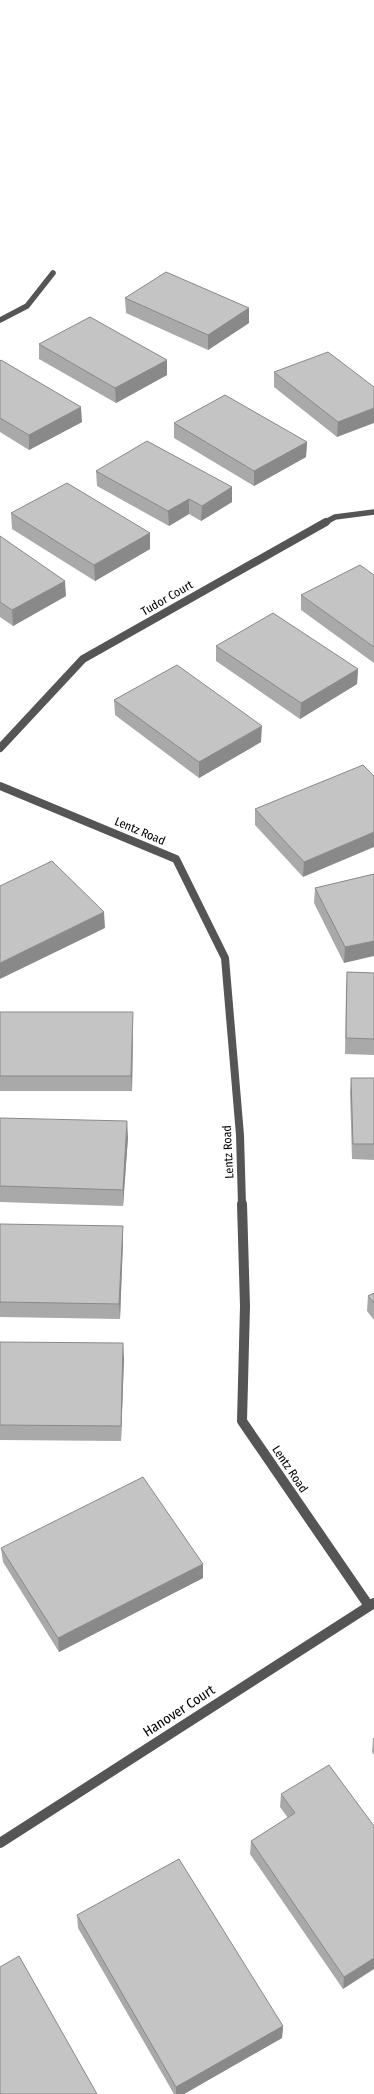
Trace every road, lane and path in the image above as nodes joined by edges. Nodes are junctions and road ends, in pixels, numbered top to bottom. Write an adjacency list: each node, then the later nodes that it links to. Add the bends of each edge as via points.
1 (54, 273): 2 (street, via 27,306)
2 (0, 320)
3 (374, 512): 4 (street, Tudor Court, via 335,517 82,659)
4 (0, 748)
5 (0, 786): 6 (street, Lentz Road, via 176,859 225,958 240,1143 245,1306 242,1421)
6 (371, 1605): 7 (street, Hanover Court)
7 (0, 1843)

